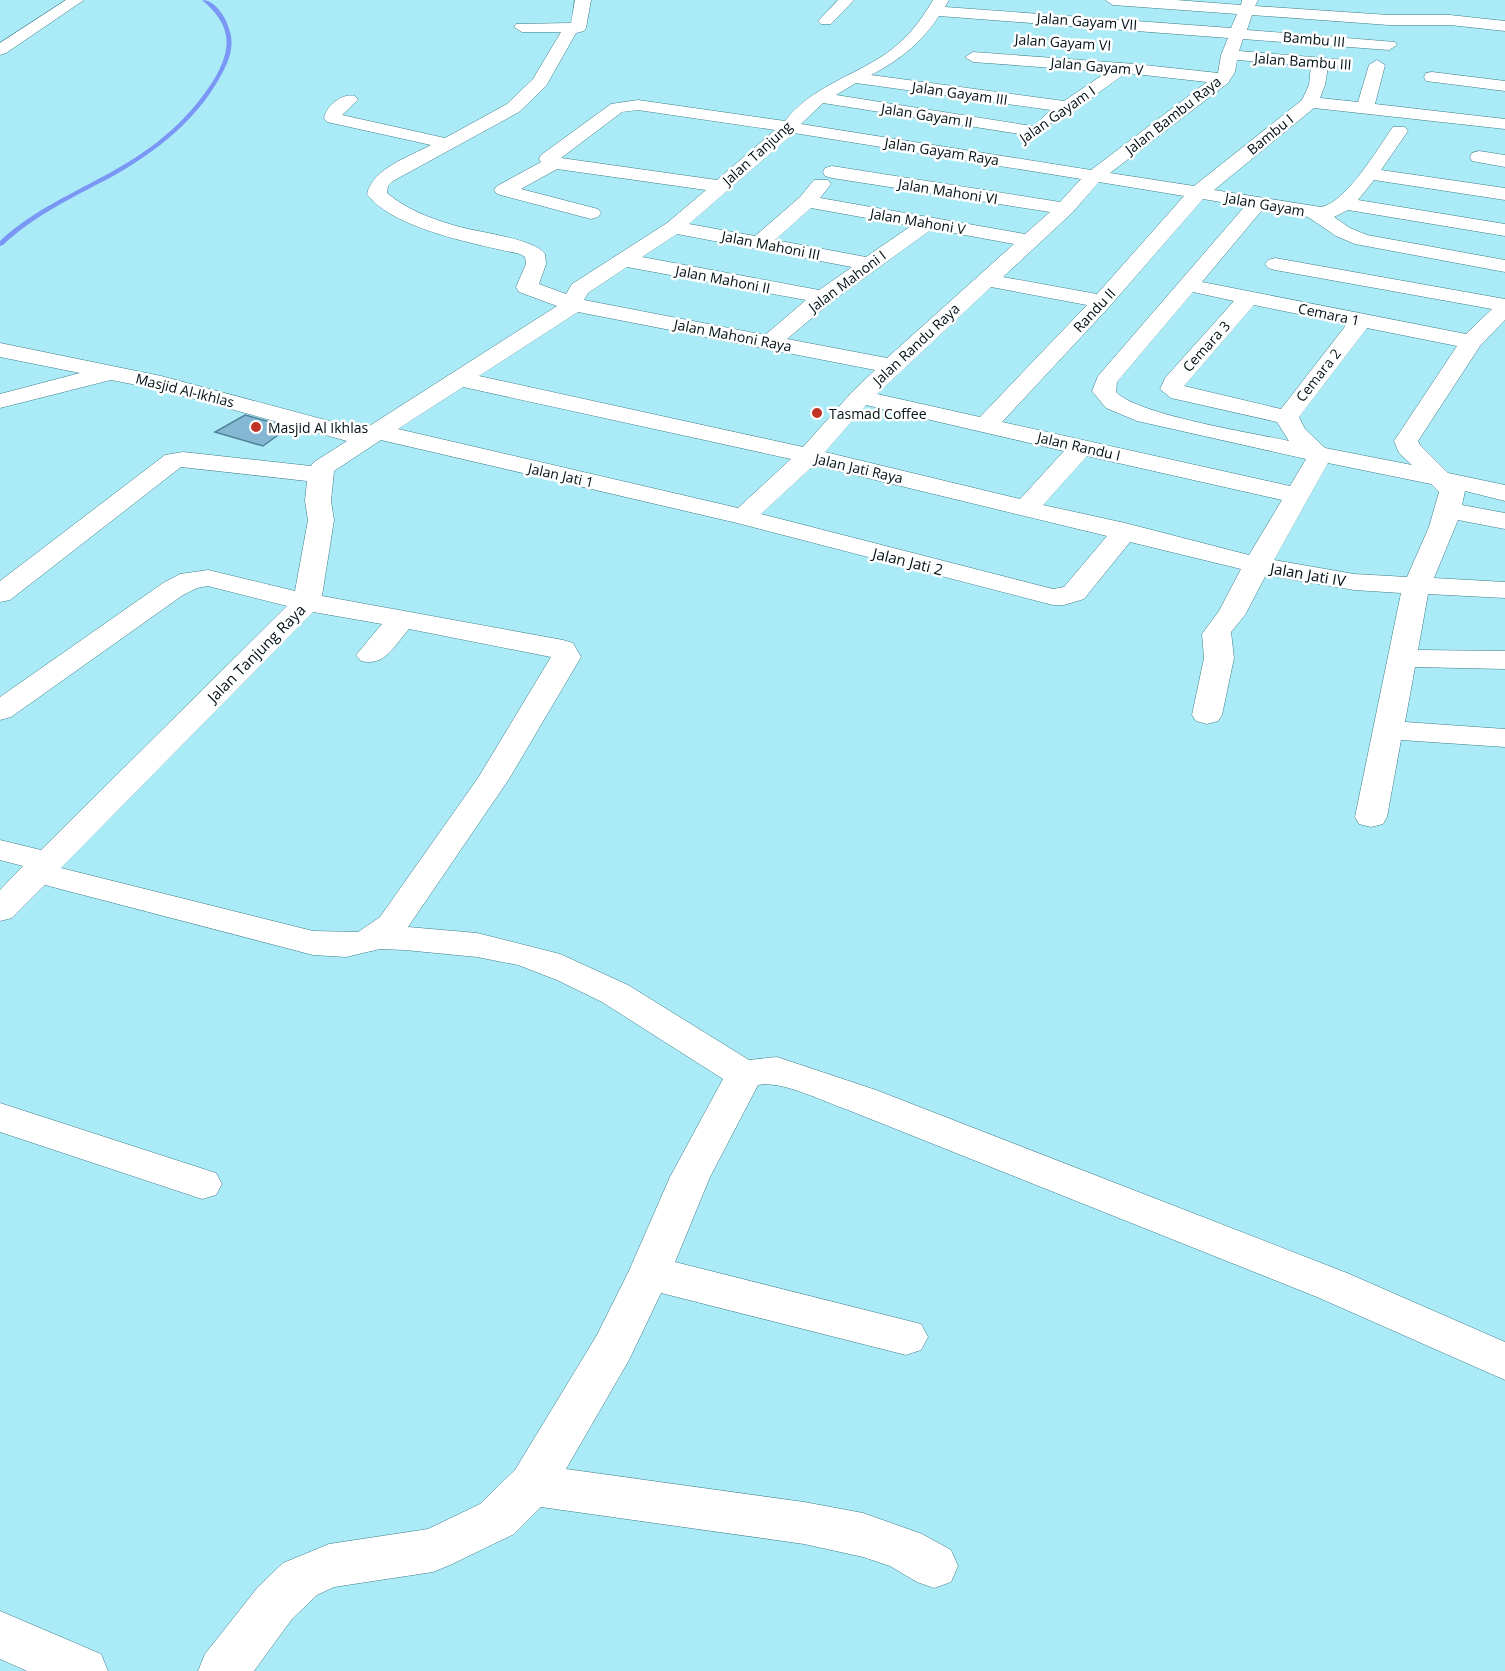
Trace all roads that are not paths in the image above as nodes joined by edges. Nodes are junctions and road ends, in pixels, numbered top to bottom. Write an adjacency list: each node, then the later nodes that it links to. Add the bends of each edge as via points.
1 (75, 0): 17 (street)
2 (583, 0): 13 (street, via 580,26)
3 (846, 0): 10 (street)
4 (1108, 0): 6 (street)
5 (1173, 0): 6 (street)
6 (1248, 4): 8 (street, via 1389,20); 15 (street, Jalan Bambu Raya)
7 (938, 5): 9 (street, Jalan Gayam VII); 22 (street, Jalan Tanjung, via 902,49)
8 (1403, 13): 11 (street); 16 (street)
9 (1000, 15): 14 (street); 15 (street, Jalan Gayam VII, via 1140,32)
10 (826, 21)
11 (1505, 26)
12 (522, 27): 13 (street)
13 (571, 28): 37 (street, via 540,82 513,108)
14 (991, 29)
15 (1238, 32): 16 (street, Bambu III); 18 (street, Jalan Bambu Raya)
16 (1389, 45): 21 (street)
17 (0, 50)
18 (1229, 55): 19 (street, Jalan Bambu III); 24 (street, Jalan Bambu Raya)
19 (1320, 62): 21 (street, Jalan Bambu III); 29 (street)
20 (1132, 64): 24 (street, Jalan Gayam V); 26 (street, Jalan Gayam V, via 977,50); 30 (street, Jalan Gayam I)
21 (1377, 65): 31 (street)
22 (855, 78): 26 (street, Jalan Gayam III); 27 (street, Jalan Tanjung)
23 (1432, 78): 25 (street)
24 (1222, 79): 44 (street, Jalan Bambu Raya)
25 (1505, 86)
26 (939, 91): 30 (street, Jalan Gayam III)
27 (821, 98): 33 (street, Jalan Tanjung); 34 (street, Jalan Gayam II)
28 (349, 100): 37 (street, via 333,117)
29 (1310, 102): 31 (street); 46 (street, Bambu I)
30 (1066, 107): 34 (street, Jalan Gayam I)
31 (1365, 108): 32 (street, via 1428,109)
32 (1505, 124)
33 (790, 127): 36 (street, Jalan Gayam Raya); 41 (street, Jalan Gayam Raya, via 652,106 627,106 617,108 548,159); 45 (street, Jalan Tanjung)
34 (1032, 131): 39 (street, Jalan Gayam I)
35 (1399, 131): 43 (street)
36 (863, 138): 39 (street, Jalan Gayam Raya); 42 (street)
37 (446, 143): 68 (street, Jalan Mahoni Raya, via 386,177 377,194 402,212 445,228 527,249 535,254 536,264 527,286)
38 (1479, 157): 40 (street)
39 (991, 159): 44 (street, Jalan Gayam Raya)
40 (1505, 161)
41 (554, 163): 45 (street); 53 (street, via 504,190)
42 (832, 172): 48 (street); 51 (street, Jalan Mahoni VI)
43 (1369, 174): 47 (street); 50 (street)
44 (1094, 176): 46 (street, Jalan Gayam); 51 (street, Jalan Randu Raya)
45 (721, 186): 55 (street, Jalan Tanjung)
46 (1198, 193): 49 (street, Jalan Gayam); 67 (street, Randu II)
47 (1505, 194)
48 (807, 201): 54 (street, Jalan Mahoni V); 58 (street)
49 (1259, 202): 52 (street, Jalan Gayam); 64 (street)
50 (1344, 203): 52 (street, Jalan Gayam, via 1337,210); 56 (street)
51 (1065, 209): 57 (street, Jalan Randu Raya)
52 (1314, 212): 62 (street, via 1362,240)
53 (591, 213)
54 (928, 223): 57 (street, Jalan Mahoni V); 60 (street, Jalan Mahoni I)
55 (674, 227): 58 (street, Jalan Mahoni III); 59 (street, Jalan Tanjung)
56 (1505, 230)
57 (1029, 241): 63 (street, Jalan Randu Raya)
58 (760, 243): 60 (street, Jalan Mahoni III)
59 (623, 260): 65 (street, Jalan Mahoni II); 68 (street, Jalan Tanjung, via 580,290)
60 (869, 264): 65 (street, Jalan Mahoni I)
61 (1275, 264): 69 (street)
62 (1505, 266)
63 (986, 280): 67 (street); 74 (street, Jalan Randu Raya)
64 (1188, 285): 66 (street, Cemara 1); 84 (street, via 1106,381 1104,391 1109,400 1149,416)
65 (823, 297): 71 (street, Jalan Mahoni I)
66 (1249, 297): 70 (street, Cemara 1); 79 (street, Cemara 3, via 1173,383 1172,389)
67 (1102, 302): 80 (street, Randu II)
68 (574, 305): 71 (street, Jalan Mahoni Raya); 76 (street)
69 (1505, 306): 72 (street)
70 (1361, 321): 72 (street, Cemara 1); 79 (street, Cemara 2)
71 (770, 342): 74 (street, Jalan Mahoni Raya)
72 (1471, 342): 86 (street, via 1406,441 1408,448)
73 (0, 350): 75 (street, Masjid Al-Ikhlas)
74 (892, 366): 77 (street, Jalan Randu Raya)
75 (112, 372): 78 (street); 81 (street, Masjid Al-Ikhlas)
76 (459, 379): 81 (street); 83 (street, Jalan Jati Raya)
77 (860, 397): 80 (street, Jalan Randu I); 83 (street, Jalan Randu Raya)
78 (0, 400)
79 (1287, 417): 84 (street, Cemara 2, via 1300,440)
80 (986, 425): 82 (street, Jalan Randu I)
81 (373, 435): 85 (street, via 323,467); 91 (street, Jalan Jati 1)
82 (1081, 447): 88 (street, Jalan Randu I); 89 (street)
83 (809, 456): 89 (street, Jalan Jati Raya); 91 (street, Jalan Randu Raya)
84 (1320, 456): 86 (street); 88 (street)
85 (320, 475): 97 (street, via 174,460); 98 (street, Jalan Tanjung Raya, via 321,520)
86 (1442, 478): 87 (street); 90 (street, via 1452,490)
87 (1505, 493)
88 (1298, 496): 94 (street)
89 (1027, 507): 93 (street, Jalan Jati Raya)
90 (1449, 510): 92 (street); 95 (street)
91 (743, 517): 93 (street, Jalan Jati 2, via 1053,597 1074,593)
92 (1505, 521)
93 (1125, 531): 94 (street, Jalan Jati Raya)
94 (1257, 565): 95 (street, Jalan Jati IV, via 1354,582); 104 (street, Jalan Jati IV, via 1231,615 1216,634 1219,658)
95 (1416, 586): 96 (street, Jalan Jati IV); 101 (street)
96 (1505, 590)
97 (0, 594)
98 (307, 602): 99 (street); 103 (street, via 207,578 182,583); 109 (street, Jalan Tanjung Raya)
99 (403, 618): 100 (street); 111 (street, via 553,646 563,649 566,657 493,779)
100 (371, 655)
101 (1403, 658): 102 (street); 105 (street)
102 (1505, 660)
103 (0, 711)
104 (1207, 716)
105 (1389, 730): 106 (street); 107 (street)
106 (1505, 738)
107 (1371, 817)
108 (0, 850): 109 (street)
109 (42, 867): 110 (street, Jalan Tanjung Raya); 111 (street, via 313,943 344,946)
110 (0, 910)
111 (381, 938): 112 (street, via 513,952 570,971)
112 (744, 1075): 115 (street, via 690,1177); 117 (street, via 762,1071 785,1073 862,1100 1332,1285)
113 (0, 1117): 114 (street)
114 (202, 1184)
115 (649, 1273): 116 (street); 118 (street, via 613,1347)
116 (906, 1337)
117 (1505, 1362)
118 (532, 1485): 119 (street, via 814,1525 905,1549); 122 (street, via 497,1519 433,1550 329,1566 300,1579 275,1603)
119 (934, 1566)
120 (0, 1634): 121 (street)
121 (83, 1671)
122 (223, 1671)

